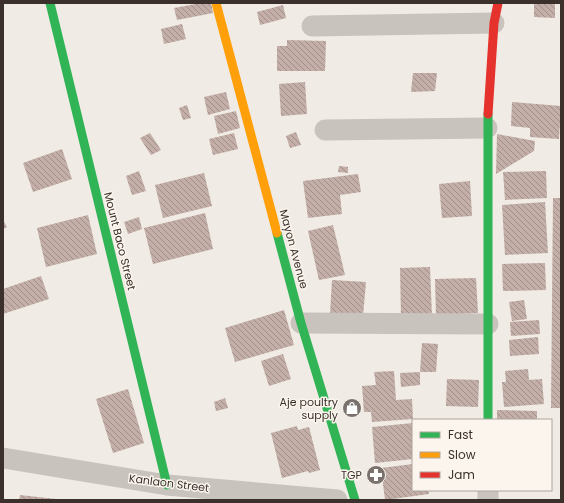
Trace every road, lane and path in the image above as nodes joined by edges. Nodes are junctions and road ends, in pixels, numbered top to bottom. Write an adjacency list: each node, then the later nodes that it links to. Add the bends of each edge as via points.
1 (50, 3): 11 (street, Mount Baco Street)
2 (216, 3): 7 (street, Mayon Avenue)
3 (496, 13): 4 (street); 5 (street)
4 (312, 26)
5 (487, 128): 6 (street); 8 (street)
6 (325, 130)
7 (301, 323): 8 (street); 13 (street, Mayon Avenue)
8 (488, 324): 9 (street)
9 (488, 419)
10 (4, 456): 11 (street, Kanlaon Street)
11 (167, 485): 12 (street, Kanlaon Street)
12 (337, 500)
13 (355, 500)

